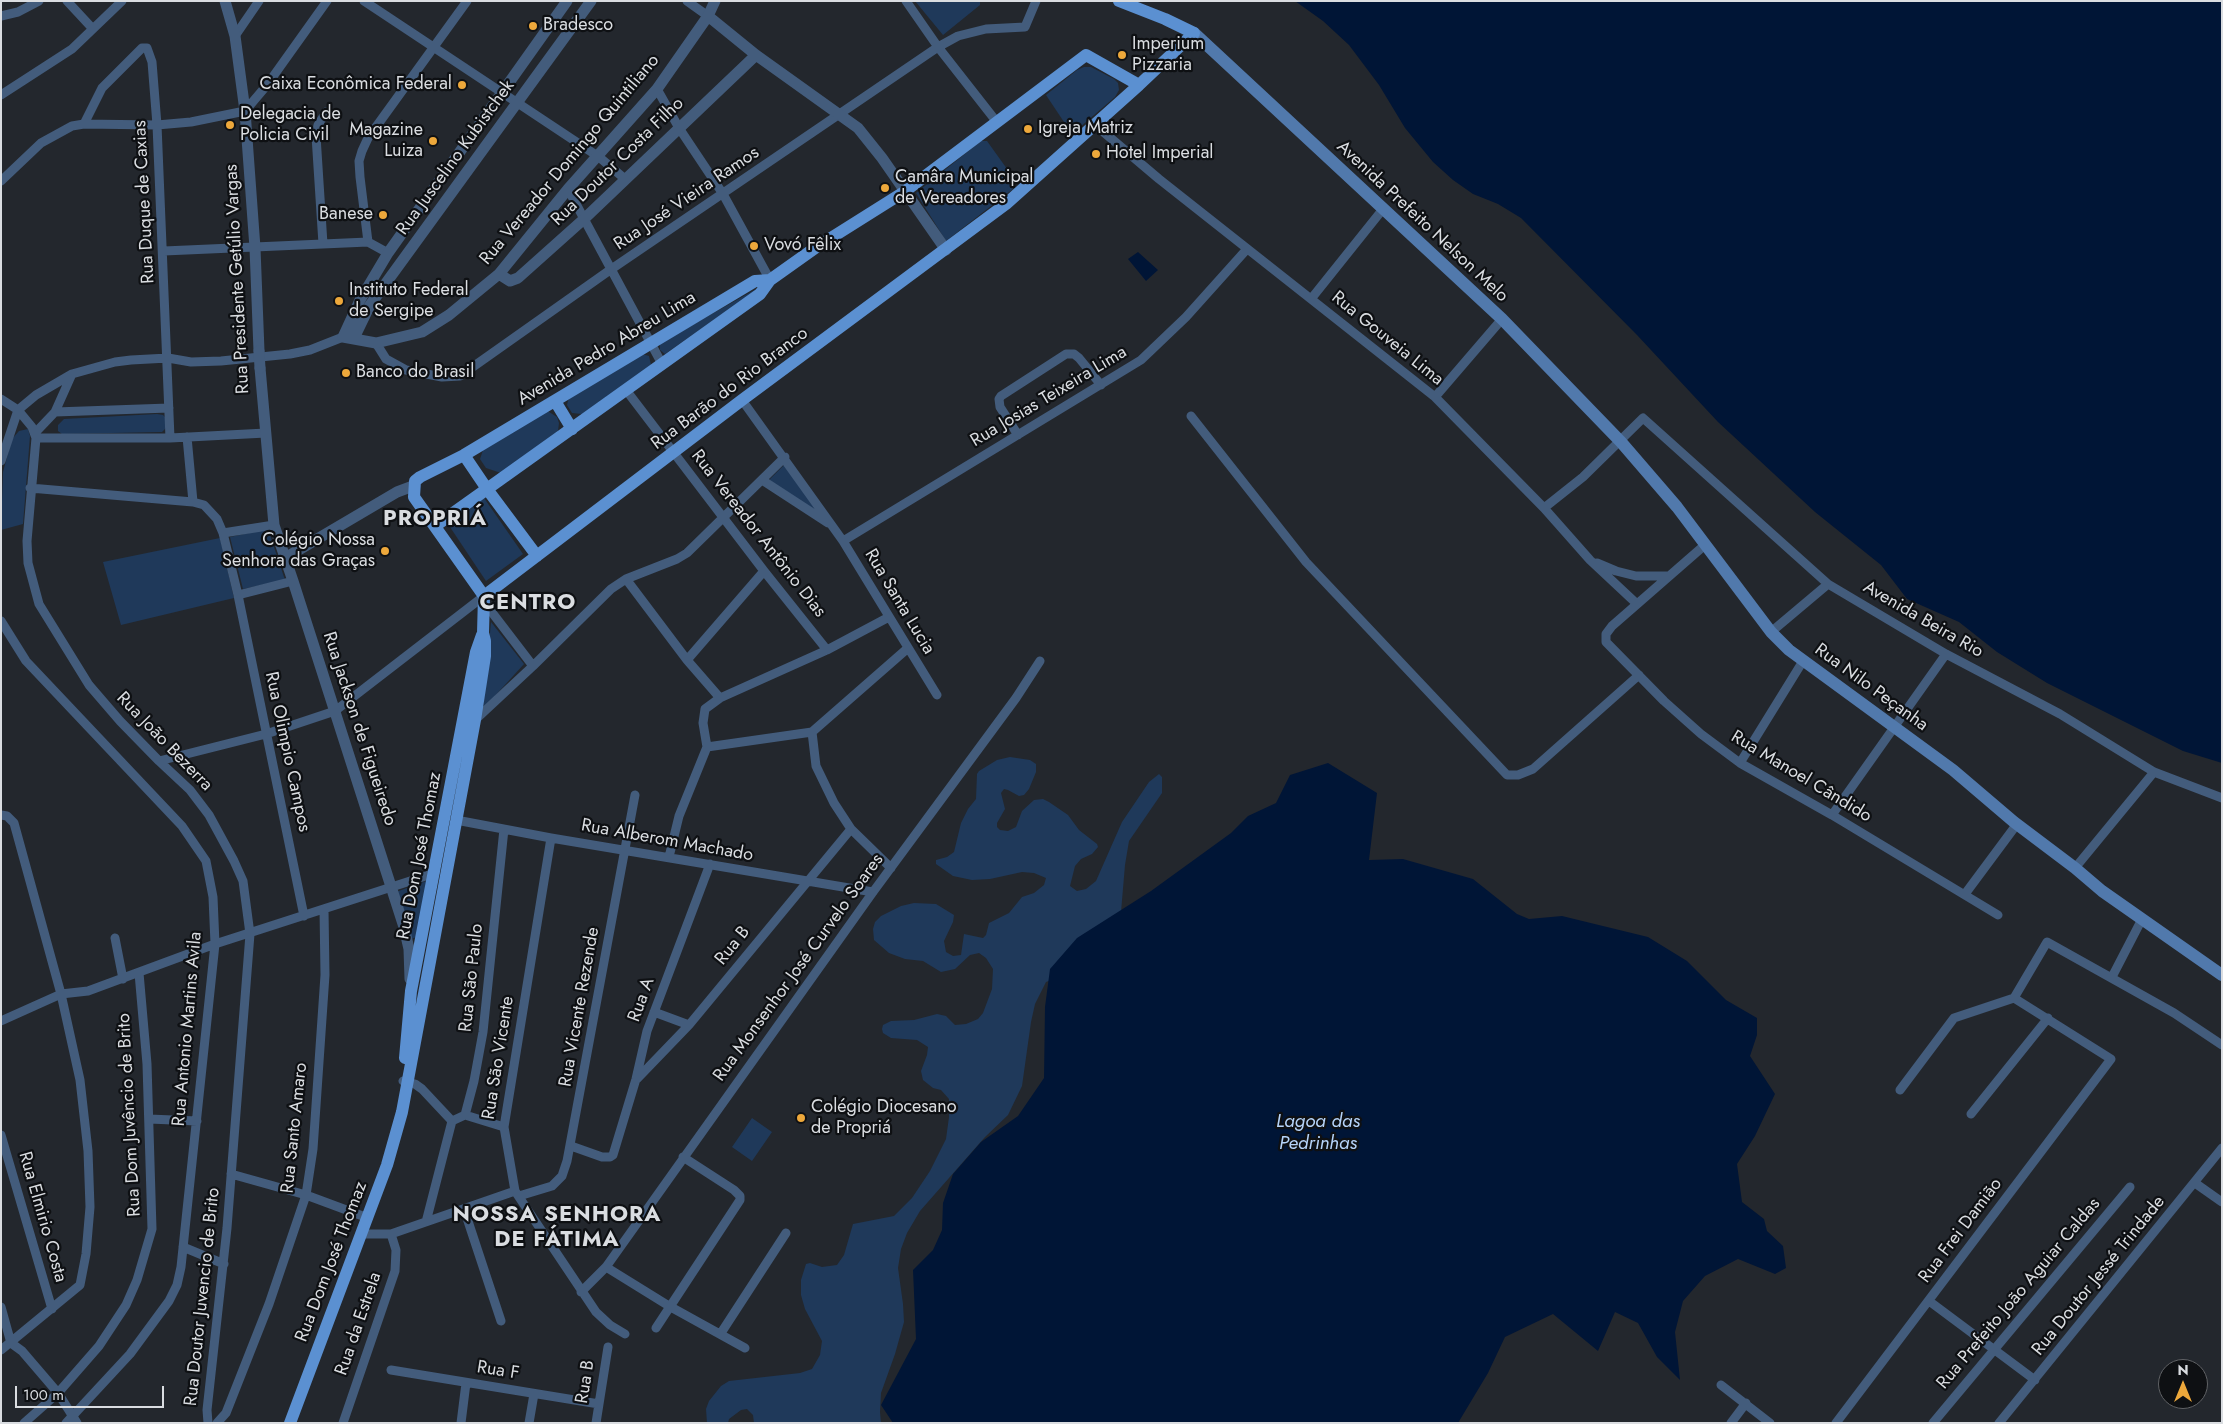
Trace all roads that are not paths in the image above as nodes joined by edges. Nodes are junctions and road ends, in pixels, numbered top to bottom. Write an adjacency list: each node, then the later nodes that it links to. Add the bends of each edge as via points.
1 (39, 1): 16 (street, via 18,12)
2 (67, 1): 18 (street)
3 (122, 1): 18 (street)
4 (225, 1): 20 (street, Rua Presidente Getúlio Vargas)
5 (259, 1): 20 (street)
6 (327, 1): 29 (street, via 268,85)
7 (364, 1): 21 (street)
8 (467, 1): 21 (street)
9 (567, 1): 27 (street, Rua Juscelino Kubistchek)
10 (590, 1): 28 (street, Rua Juscelino Kubistchek)
11 (687, 1): 17 (street)
12 (715, 1): 17 (street, Rua Vereador Domingo Quintiliano)
13 (906, 1): 22 (street)
14 (1036, 1): 22 (street, Rua José Vieira Ramos, via 1025,27 986,29 958,36)
15 (1119, 1): 19 (main road)
16 (1, 16)
17 (708, 16): 23 (street); 25 (street, Rua Vereador Domingo Quintiliano)
18 (93, 29): 26 (street, via 57,60)
19 (1194, 33): 24 (main road, Rua Barão do Rio Branco); 43 (main road, Avenida Prefeito Nelson Melo)
20 (235, 36): 29 (street, Rua Presidente Getúlio Vargas)
21 (434, 47): 27 (street); 45 (street, via 362,151 360,177)
22 (938, 47): 31 (street, Rua José Vieira Ramos); 32 (street)
23 (756, 55): 31 (street); 36 (street, Rua Doutor Costa Filho)
24 (1139, 85): 32 (main road, Avenida Pedro Abreu Lima, via 1086,56); 34 (main road, Rua Barão do Rio Branco)
25 (657, 89): 36 (street); 37 (street, Rua Vereador Domingo Quintiliano)
26 (1, 94)
27 (502, 94): 28 (street); 51 (street, Rua Juscelino Kubistchek)
28 (517, 104): 37 (street); 57 (street, Rua Juscelino Kubistchek)
29 (245, 111): 35 (street); 47 (street, Rua Presidente Getúlio Vargas)
30 (326, 112): 46 (street, via 316,136)
31 (840, 116): 41 (street, via 868,138); 42 (street, Rua José Vieira Ramos)
32 (996, 121): 41 (main road, Avenida Pedro Abreu Lima)
33 (84, 124): 35 (street); 35 (street, Rua Duque de Caxias, via 102,88 145,47 152,62); 39 (street, via 72,126 41,143)
34 (1094, 124): 48 (street, Rua Gouveia Lima); 49 (main road, Rua Barão do Rio Branco, via 1006,204)
35 (158, 125): 50 (street, Rua Duque de Caxias)
36 (679, 128): 38 (street, Rua Doutor Costa Filho); 42 (street)
37 (599, 157): 38 (street); 40 (street, Rua Vereador Domingo Quintiliano)
38 (625, 180): 44 (street, Rua Doutor Costa Filho)
39 (1, 181)
40 (568, 189): 44 (street); 53 (street, Rua Vereador Domingo Quintiliano)
41 (904, 192): 49 (street); 54 (main road, Avenida Pedro Abreu Lima, via 814,248)
42 (723, 194): 52 (street, Rua José Vieira Ramos); 54 (street)
43 (1383, 209): 55 (street); 58 (main road, Avenida Prefeito Nelson Melo)
44 (584, 219): 52 (street); 53 (street, Rua Doutor Costa Filho, via 518,278 510,281)
45 (368, 242): 46 (street); 51 (street)
46 (323, 244): 47 (street)
47 (255, 248): 50 (street); 63 (street, Rua Presidente Getúlio Vargas)
48 (1247, 249): 55 (street, Rua Gouveia Lima); 66 (street, Rua Josias Teixeira Lima, via 1141,360)
49 (946, 250): 70 (main road, Rua Barão do Rio Branco)
50 (164, 251): 62 (street, Rua Duque de Caxias)
51 (388, 253): 56 (street, Rua Juscelino Kubistchek)
52 (610, 270): 60 (street, Rua José Vieira Ramos, via 456,377 401,369 386,359); 61 (street)
53 (499, 274): 60 (street, Rua Vereador Domingo Quintiliano, via 431,328)
54 (770, 280): 61 (main road, Avenida Pedro Abreu Lima, via 754,281); 64 (main road, Avenida Pedro Abreu Lima, via 760,294)
55 (1311, 299): 68 (street, Rua Gouveia Lima)
56 (360, 300): 57 (street); 59 (street, Rua Juscelino Kubistchek)
57 (370, 306): 59 (street, Rua Juscelino Kubistchek)
58 (1502, 320): 68 (street); 82 (main road, Avenida Prefeito Nelson Melo)
59 (349, 338): 60 (street); 63 (street, via 310,350)
60 (376, 343)
61 (651, 343): 64 (street); 71 (main road, Avenida Pedro Abreu Lima)
62 (168, 358): 63 (street, via 191,362); 65 (street, via 115,362); 72 (street, Rua Duque de Caxias)
63 (258, 359): 77 (street, Rua Presidente Getúlio Vargas)
64 (662, 364): 67 (main road, Avenida Pedro Abreu Lima)
65 (72, 374): 73 (street); 74 (street)
66 (1102, 385): 79 (street, Rua Josias Teixeira Lima); 79 (street, via 1079,358 1066,354 1001,396 999,403)
67 (626, 390): 76 (main road, Avenida Pedro Abreu Lima); 83 (street, Rua Vereador Antônio Dias)
68 (1435, 397): 92 (street, Rua Gouveia Lima)
69 (1, 399): 73 (street)
70 (742, 400): 83 (main road, Rua Barão do Rio Branco); 85 (street, Rua Santa Lucia)
71 (555, 401): 76 (main road); 84 (main road, Avenida Pedro Abreu Lima)
72 (169, 408): 74 (street); 81 (street, Rua Duque de Caxias)
73 (18, 410): 78 (street); 86 (street)
74 (55, 412): 78 (street)
75 (1191, 416): 122 (street, via 1306,562 1507,775 1518,775 1533,768)
76 (572, 429): 90 (main road, Avenida Pedro Abreu Lima)
77 (266, 433): 80 (street); 94 (street, Rua Presidente Getúlio Vargas)
78 (35, 435): 81 (street); 89 (street, Rua João Bezerra)
79 (1018, 435): 98 (street, Rua Josias Teixeira Lima)
80 (187, 437): 81 (street); 91 (street)
81 (170, 438)
82 (1621, 442): 92 (street); 99 (main road, Rua Nilo Peçanha); 107 (street, Avenida Beira Rio, via 1643,418)
83 (675, 452): 93 (street, Rua Vereador Antônio Dias); 100 (main road, Rua Barão do Rio Branco)
84 (464, 455): 88 (main road, Avenida Pedro Abreu Lima, via 420,477); 90 (main road)
85 (785, 458): 87 (street); 96 (street, Rua Santa Lucia)
86 (1, 461)
87 (762, 480): 93 (street); 96 (street)
88 (414, 486): 95 (main road, via 414,497); 101 (street, via 397,492)
89 (30, 488): 91 (street); 132 (street, Rua João Bezerra, via 28,563 39,604 89,685)
90 (487, 489): 95 (main road, Avenida Pedro Abreu Lima); 100 (main road)
91 (193, 502): 97 (street, Rua Olimpio Campos, via 211,510 218,518)
92 (1544, 508): 102 (street, Rua Gouveia Lima)
93 (724, 519): 103 (street, Rua Vereador Antônio Dias); 105 (street, via 677,560)
94 (274, 525): 97 (street); 101 (street, Rua Presidente Getúlio Vargas)
95 (434, 526): 109 (main road)
96 (832, 526): 98 (street, Rua Santa Lucia)
97 (223, 533): 108 (street, Rua Olimpio Campos)
98 (843, 541): 111 (street, Rua Santa Lucia)
99 (1706, 544): 104 (street); 113 (main road, Rua Nilo Peçanha)
100 (537, 556): 109 (main road, Rua Barão do Rio Branco)
101 (285, 558): 106 (street, Rua Jackson de Figueiredo)
102 (1590, 560): 104 (street, via 1616,572 1636,576); 110 (street, Rua Gouveia Lima)
103 (764, 572): 116 (street, Rua Vereador Antônio Dias); 118 (street)
104 (1670, 576): 110 (street)
105 (626, 579): 118 (street); 121 (street, via 598,600)
106 (293, 580): 108 (street); 125 (street, Rua Jackson de Figueiredo)
107 (1828, 584): 113 (street); 117 (street, Avenida Beira Rio)
108 (238, 595): 130 (street, Rua Olimpio Campos)
109 (484, 599): 114 (main road); 121 (street); 125 (street)
110 (1637, 604): 122 (street, Rua Manoel Cândido, via 1608,630 1605,639)
111 (889, 617): 115 (street, Rua Santa Lucia); 116 (street)
112 (1, 621): 160 (street, Rua Antonio Martins Avila, via 26,661 182,826 198,847 206,861 213,897)
113 (1771, 632): 120 (main road, Rua Nilo Peçanha)
114 (483, 633): 126 (main road, Rua Dom José Thomaz, via 485,656); 128 (main road, Rua Dom José Thomaz, via 476,652)
115 (908, 648): 123 (street, Rua Santa Lucia); 129 (street)
116 (827, 650): 124 (street)
117 (1946, 654): 127 (street); 134 (street, Avenida Beira Rio, via 2060,714)
118 (687, 660): 124 (street)
119 (1040, 661): 147 (street, Rua Monsenhor José Curvelo Soares)
120 (1803, 661): 127 (main road, Rua Nilo Peçanha); 133 (street)
121 (533, 666): 126 (street)
122 (1639, 675): 133 (street, Rua Manoel Cândido, via 1701,734)
123 (937, 695)
124 (720, 698): 131 (street, via 703,712)
125 (335, 712): 130 (street); 151 (street, Rua Jackson de Figueiredo)
126 (475, 720): 128 (street); 139 (main road, Rua Dom José Thomaz)
127 (1895, 726): 138 (street); 140 (main road, Rua Nilo Peçanha)
128 (462, 727): 149 (main road, Rua Dom José Thomaz)
129 (812, 732): 131 (street); 142 (street, via 813,750 822,780)
130 (266, 734): 132 (street); 156 (street, Rua Olimpio Campos)
131 (707, 746): 145 (street, via 681,810)
132 (159, 762): 158 (street, Rua João Bezerra, via 190,790 225,842 242,881)
133 (1740, 764): 138 (street, Rua Manoel Cândido)
134 (2154, 772): 136 (street, Avenida Beira Rio); 148 (street)
135 (635, 794): 144 (street, Rua Vicente Rezende)
136 (2222, 798)
137 (1, 815): 167 (street, via 7,816 14,824)
138 (1832, 815): 153 (street, Rua Manoel Cândido)
139 (456, 820): 141 (street, Rua Alberom Machado); 149 (main road, Rua Dom José Thomaz)
140 (2017, 824): 148 (main road, Rua Nilo Peçanha); 153 (street)
141 (504, 829): 143 (street, Rua Alberom Machado); 178 (street, Rua São Paulo, via 483,1032)
142 (850, 829): 147 (street); 150 (street, Rua B)
143 (551, 838): 144 (street, Rua Alberom Machado); 182 (street, Rua São Vicente)
144 (625, 850): 145 (street, Rua Alberom Machado); 184 (street, Rua Vicente Rezende)
145 (670, 857): 146 (street, Rua Alberom Machado)
146 (710, 864): 150 (street, Rua Alberom Machado); 169 (street, Rua A)
147 (891, 868): 152 (street, Rua Monsenhor José Curvelo Soares)
148 (2075, 868): 157 (main road, Rua Nilo Peçanha)
149 (441, 871): 151 (street); 161 (main road)
150 (806, 882): 152 (street, Rua Alberom Machado); 172 (street, Rua B)
151 (390, 887): 154 (street); 166 (street, Rua Jackson de Figueiredo, via 409,949)
152 (873, 892): 186 (street, Rua Monsenhor José Curvelo Soares)
153 (1965, 894): 155 (street, Rua Manoel Cândido)
154 (324, 909): 156 (street); 191 (street, Rua Santo Amaro, via 325,976 313,1148)
155 (1998, 915)
156 (304, 916): 158 (street)
157 (2141, 921): 163 (main road, Rua Nilo Peçanha); 164 (street)
158 (250, 934): 160 (street); 187 (street, Rua João Bezerra)
159 (115, 938): 165 (street)
160 (215, 944): 162 (street); 180 (street, Rua Antonio Martins Avila)
161 (426, 946): 166 (main road, Rua Dom José Thomaz); 175 (main road)
162 (139, 973): 165 (street); 179 (street, Rua Dom Juvêncio de Brito)
163 (2222, 975)
164 (2112, 978): 168 (street, via 2047,942); 173 (street)
165 (123, 979): 167 (street, via 88,991)
166 (410, 991): 175 (main road, Rua Dom José Thomaz)
167 (61, 994): 171 (street); 206 (street, via 80,1080 90,1207 80,1285)
168 (2014, 998): 170 (street); 176 (street, via 1954,1018)
169 (654, 1012): 172 (street); 174 (street, Rua A)
170 (2048, 1018): 177 (street); 203 (street, Rua Frei Damião, via 2111,1059)
171 (1, 1021)
172 (689, 1025): 174 (street, Rua B)
173 (2222, 1045)
174 (636, 1079): 184 (street, Rua A, via 613,1155 607,1158)
175 (405, 1081): 181 (street, via 418,1086); 194 (main road, Rua Dom José Thomaz, via 402,1112)
176 (1900, 1090)
177 (1971, 1114)
178 (465, 1115): 181 (street); 182 (street)
179 (149, 1119): 180 (street); 220 (street, Rua Dom Juvêncio de Brito, via 152,1229 138,1280 99,1346)
180 (197, 1121): 199 (street, Rua Antonio Martins Avila)
181 (452, 1121): 195 (street)
182 (504, 1128): 190 (street, Rua São Vicente)
183 (1, 1135): 206 (street, Rua Elmirio Costa)
184 (571, 1146): 190 (street, Rua Vicente Rezende, via 558,1182)
185 (2222, 1148): 188 (street, Rua Doutor Jessé Trindade)
186 (683, 1157): 201 (street, Rua Monsenhor José Curvelo Soares); 204 (street, via 734,1190 740,1198 739,1205)
187 (232, 1174): 191 (street); 200 (street, Rua Doutor Juvencio de Brito)
188 (2195, 1183): 192 (street); 217 (street, Rua Doutor Jessé Trindade)
189 (2130, 1187): 214 (street, Rua Prefeito João Aguiar Caldas)
190 (517, 1193): 193 (street); 202 (street, Rua São Vicente)
191 (306, 1195): 194 (street); 227 (street, Rua Santo Amaro, via 269,1304 226,1413)
192 (2222, 1202)
193 (464, 1209): 195 (street); 207 (street)
194 (368, 1218): 197 (main road, Rua Dom José Thomaz)
195 (426, 1222): 198 (street)
196 (786, 1233): 209 (street)
197 (361, 1234): 198 (street); 228 (main road, Rua Dom José Thomaz)
198 (391, 1234): 229 (street, Rua da Estrela, via 396,1250 395,1271)
199 (183, 1247): 200 (street); 224 (street, Rua Antonio Martins Avila, via 177,1285 169,1301 130,1354)
200 (224, 1264): 226 (street, Rua Doutor Juvencio de Brito)
201 (606, 1267): 202 (street, Rua Monsenhor José Curvelo Soares); 204 (street)
202 (582, 1292): 210 (street, Rua São Vicente, via 596,1312)
203 (1929, 1301): 214 (street); 235 (street, Rua Frei Damião)
204 (669, 1306): 208 (street); 209 (street)
205 (1, 1307): 211 (street)
206 (52, 1309): 211 (street)
207 (501, 1321)
208 (656, 1328)
209 (721, 1333): 213 (street)
210 (625, 1334)
211 (12, 1343): 215 (street); 220 (street)
212 (608, 1347): 223 (street, Rua B)
213 (745, 1348)
214 (1993, 1349): 217 (street); 236 (street, Rua Prefeito João Aguiar Caldas)
215 (1, 1350)
216 (391, 1370): 218 (street, Rua F)
217 (2035, 1380): 237 (street, Rua Doutor Jessé Trindade)
218 (466, 1383): 221 (street, Rua F); 230 (street)
219 (1721, 1385): 222 (street)
220 (58, 1393): 224 (street); 225 (street, Rua Dom Juvêncio de Brito)
221 (534, 1394): 223 (street, Rua F); 231 (street)
222 (1746, 1403): 233 (street); 234 (street)
223 (599, 1404): 232 (street, Rua B)
224 (72, 1421)
225 (24, 1423)
226 (208, 1423)
227 (217, 1423)
228 (290, 1423)
229 (343, 1423)
230 (461, 1423)
231 (529, 1423)
232 (596, 1423)
233 (1731, 1423)
234 (1770, 1423)
235 (1836, 1423)
236 (1933, 1423)
237 (1999, 1423)

